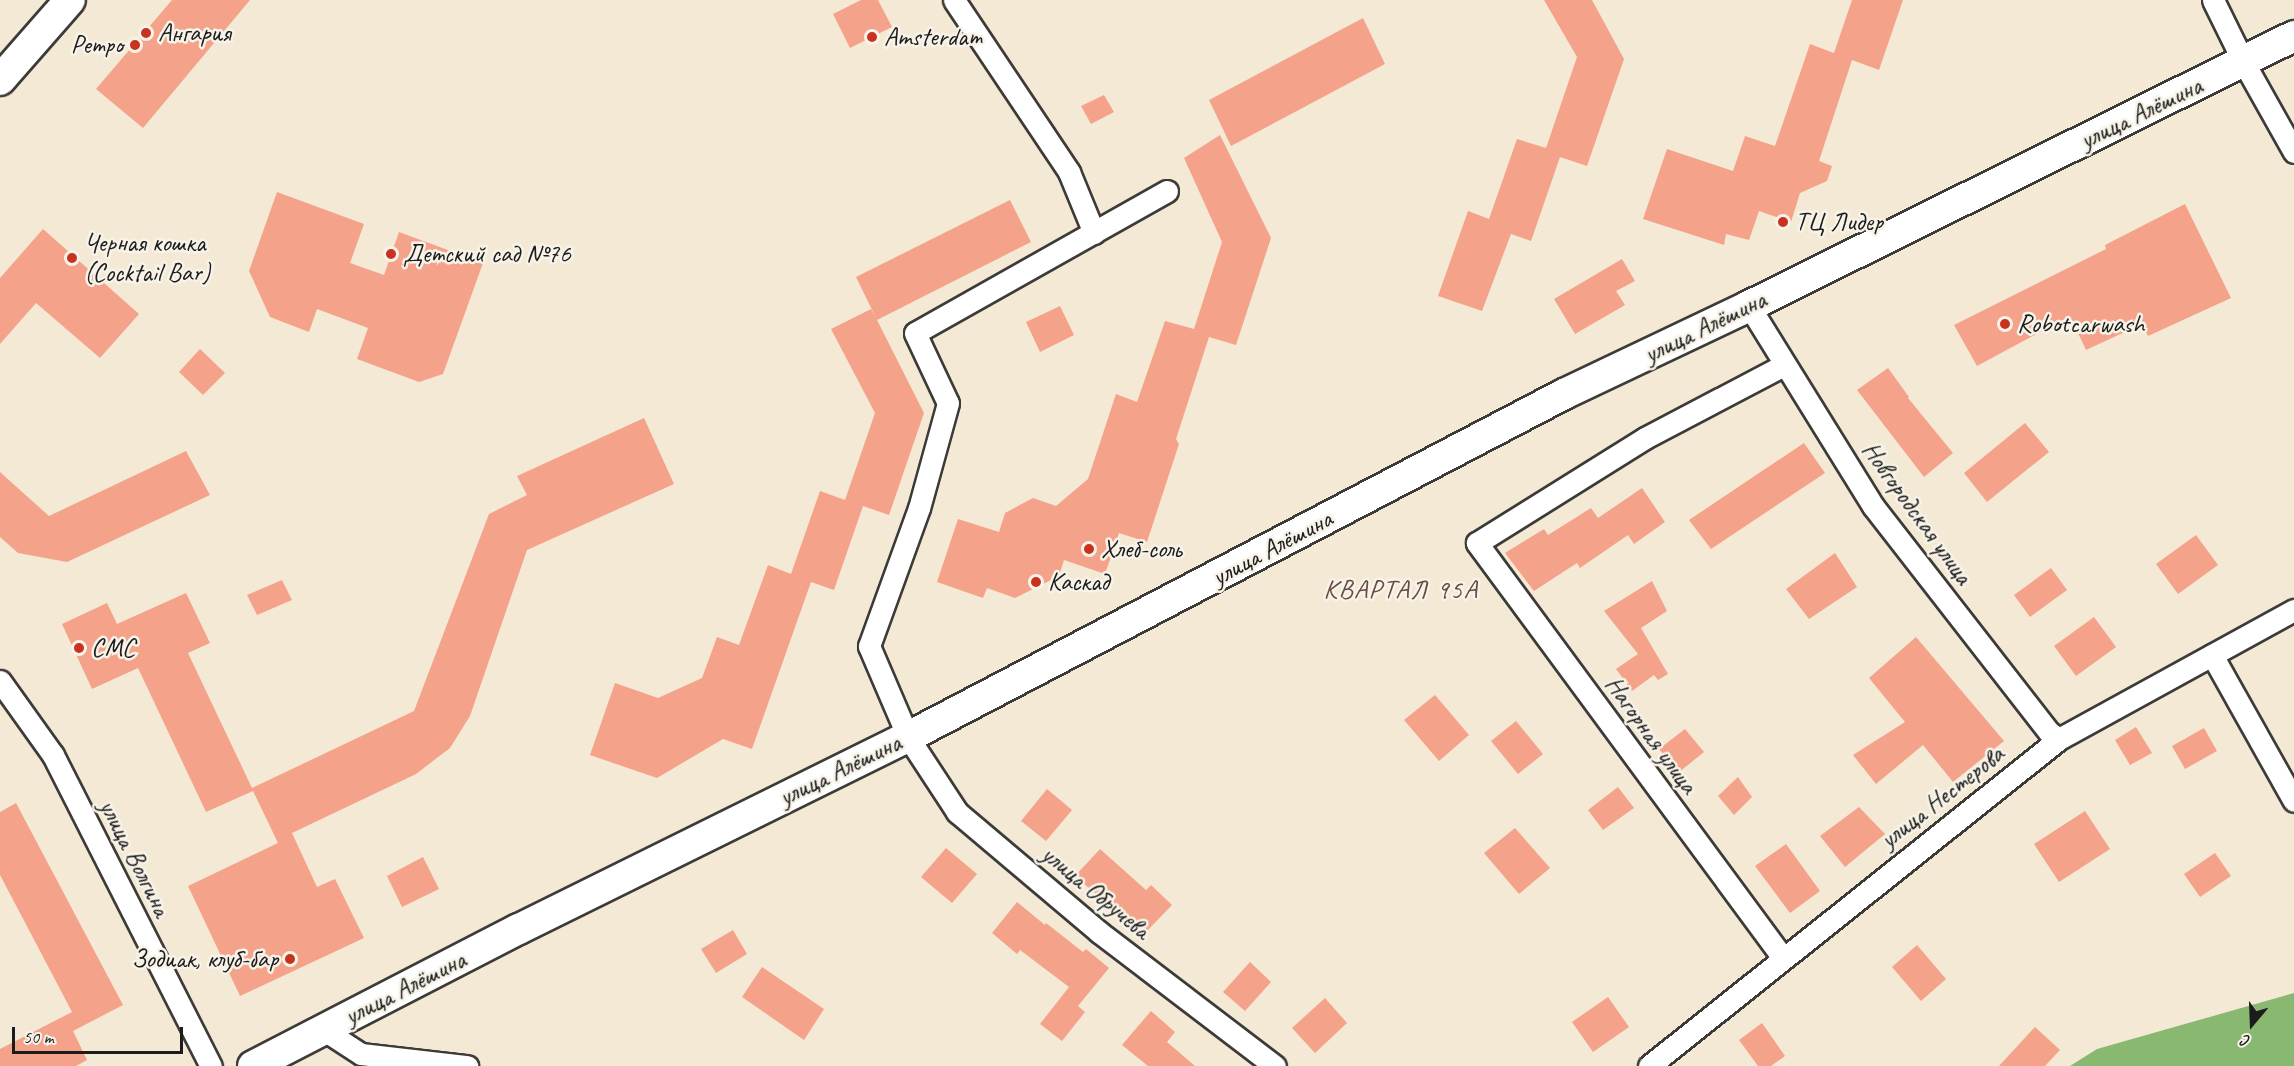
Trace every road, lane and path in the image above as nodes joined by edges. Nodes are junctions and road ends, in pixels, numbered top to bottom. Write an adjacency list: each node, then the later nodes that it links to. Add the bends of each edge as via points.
1 (70, 0): 6 (street)
2 (954, 0): 9 (street, via 1069,172)
3 (2213, 0): 5 (street)
4 (2294, 36): 5 (street, улица Алёшина)
5 (2244, 63): 7 (street); 10 (street, улица Алёшина)
6 (0, 81)
7 (2294, 152)
8 (1167, 191): 9 (street)
9 (1094, 233): 15 (street, улица Обручева, via 915,333 948,403 919,508 869,646)
10 (1749, 306): 11 (street, Новгородская улица); 15 (street, улица Алёшина, via 1564,394)
11 (1784, 364): 16 (street, Новгородская улица, via 1873,506 2049,732); 18 (street, Нагорная улица, via 1645,438 1477,543)
12 (2294, 610): 13 (street, улица Нестерова)
13 (2212, 655): 16 (street, улица Нестерова); 17 (street)
14 (0, 681): 20 (street, улица Волгина, via 53,755)
15 (908, 737): 19 (street, улица Алёшина); 23 (street, улица Обручева, via 957,812 1099,932)
16 (2059, 739): 18 (street, улица Нестерова)
17 (2294, 801)
18 (1783, 958): 24 (street, улица Нестерова)
19 (324, 1030): 21 (street, улица Алёшина); 22 (street, via 361,1054)
20 (211, 1066)
21 (252, 1066)
22 (467, 1066)
23 (1275, 1066)
24 (1649, 1066)

